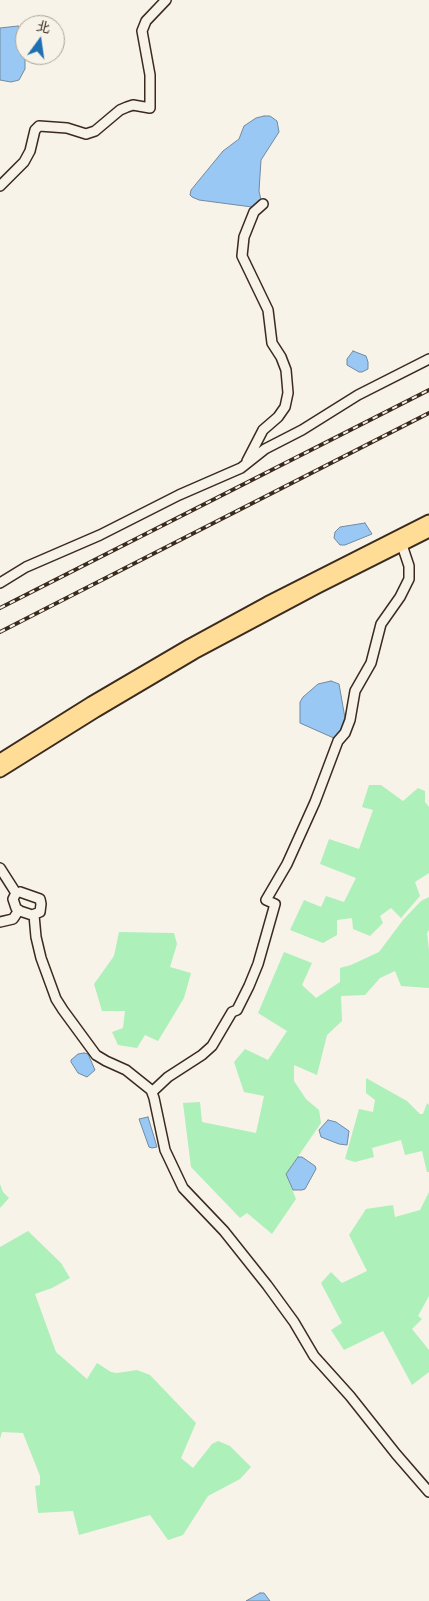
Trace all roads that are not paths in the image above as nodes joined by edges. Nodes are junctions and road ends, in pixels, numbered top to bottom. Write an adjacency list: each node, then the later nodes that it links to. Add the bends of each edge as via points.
1 (166, 0): 2 (street, via 146,21 142,31 150,75 150,108 127,107 86,134 67,128 39,126 24,162)
2 (0, 186)
3 (263, 204): 5 (street, via 254,212 244,237 242,256 268,310 272,343 286,370 288,393 285,408 263,430)
4 (429, 359): 5 (street, via 358,395 265,449)
5 (246, 465): 9 (street, via 26,567)
6 (429, 521): 10 (main road, via 190,645)
7 (429, 531): 8 (main road)
8 (402, 545): 11 (main road, via 194,653); 17 (street, via 409,566 409,579 381,624 371,663 355,691 345,733 338,741 287,864 266,900 275,904 249,986 212,1046)
9 (0, 583)
10 (0, 760)
11 (0, 771)
12 (0, 868): 13 (street)
13 (16, 893): 14 (street, via 14,903); 15 (street, via 40,899 40,912)
14 (19, 910): 15 (street); 16 (street, via 13,919)
15 (34, 915): 17 (street, via 41,958 63,1010 96,1055 126,1070)
16 (0, 922)
17 (152, 1092): 18 (street, via 165,1150 183,1188 224,1231 294,1322 314,1356)
18 (429, 1492)

